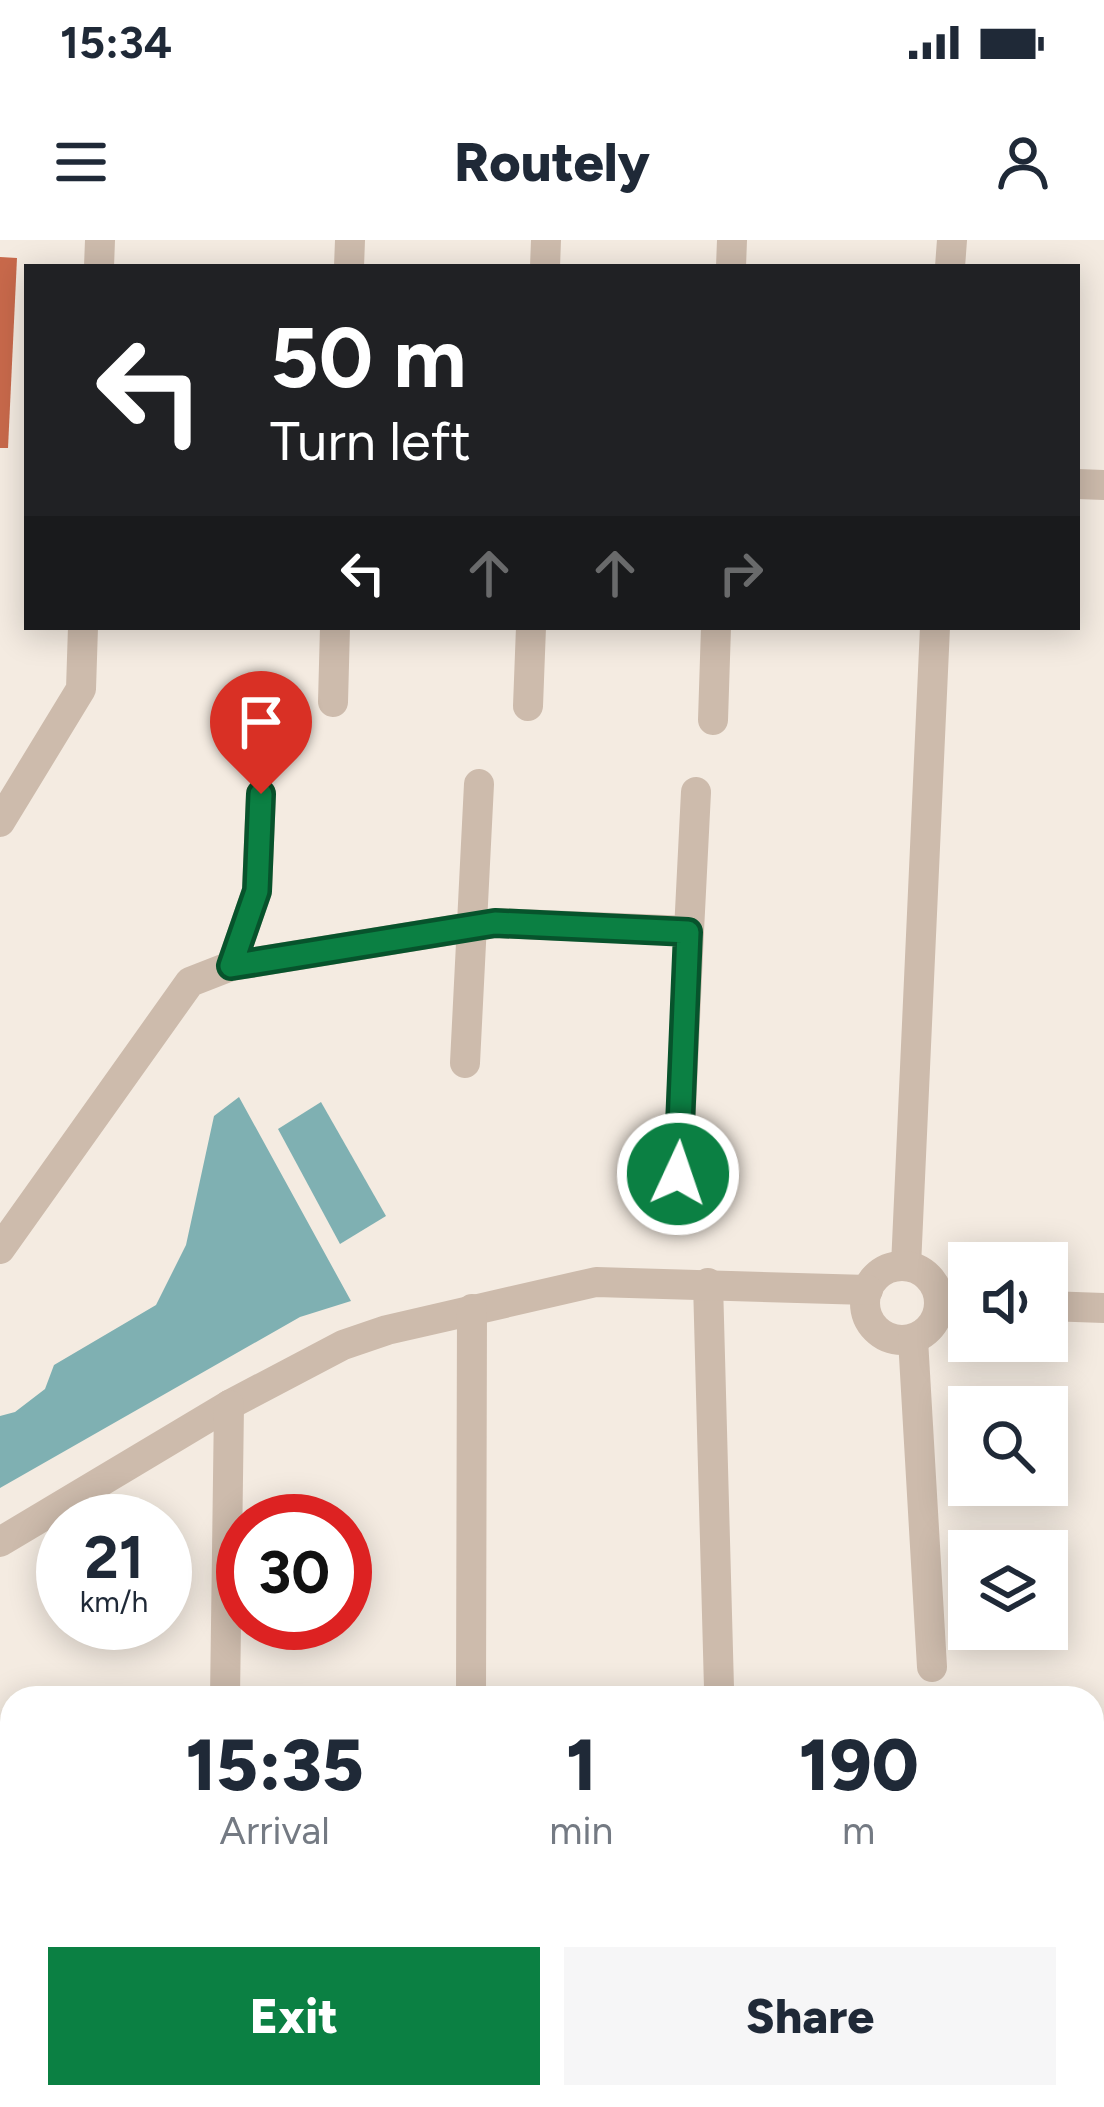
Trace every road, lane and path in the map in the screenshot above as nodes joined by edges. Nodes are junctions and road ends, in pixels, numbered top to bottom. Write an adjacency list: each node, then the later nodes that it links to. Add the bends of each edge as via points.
1 (83, 630): 12 (street, via 81,688)
2 (335, 630): 6 (street)
3 (531, 630): 7 (street)
4 (716, 630): 8 (street)
5 (934, 630): 19 (street)
6 (333, 702)
7 (528, 706)
8 (712, 720)
9 (479, 784): 13 (street)
10 (696, 792): 14 (street)
11 (261, 794): 15 (street, via 257,891)
12 (0, 822)
13 (472, 926): 14 (street); 15 (street); 16 (street)
14 (688, 932): 17 (street)
15 (231, 966): 18 (street, via 190,982)
16 (465, 1063)
17 (678, 1174)
18 (0, 1249)
19 (906, 1266): 21 (street, via 883,1272); 22 (street)
20 (708, 1283): 21 (street); 25 (street, via 596,1282); 33 (street)
21 (868, 1290): 27 (street, via 866,1313 879,1333)
22 (948, 1298)
23 (1068, 1307): 24 (street)
24 (1104, 1308)
25 (472, 1309): 28 (street, via 343,1345); 32 (street)
26 (948, 1310): 27 (street)
27 (913, 1339): 30 (street)
28 (229, 1405): 29 (street); 31 (street)
29 (0, 1542)
30 (932, 1667)
31 (225, 1686)
32 (470, 1686)
33 (719, 1686)

